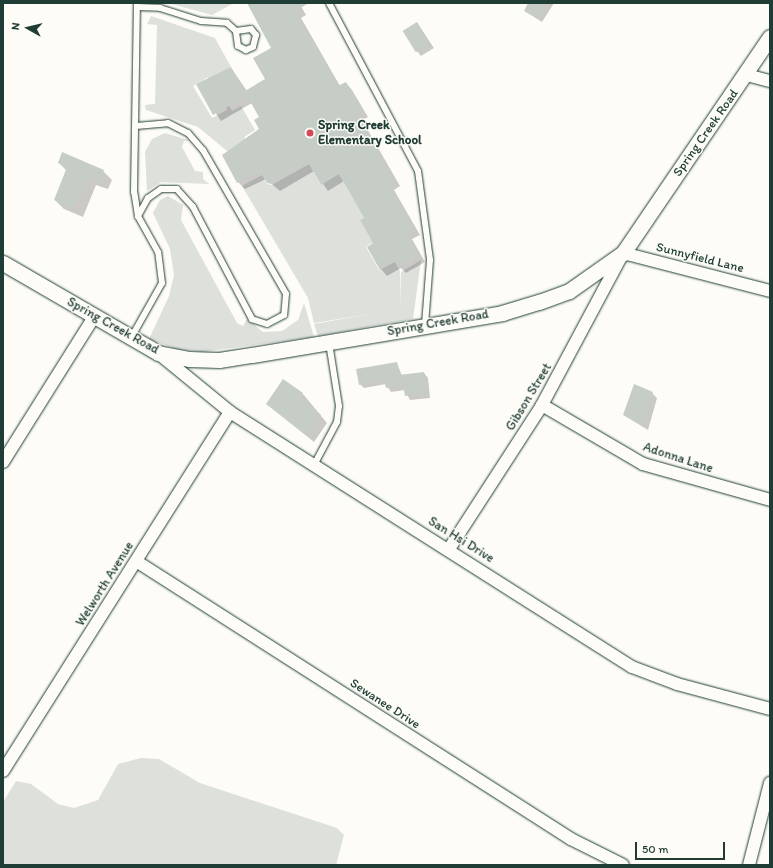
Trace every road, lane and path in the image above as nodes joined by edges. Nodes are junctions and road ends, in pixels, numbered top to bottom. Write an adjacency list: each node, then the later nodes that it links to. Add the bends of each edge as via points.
1 (329, 3): 13 (lane, via 418,171 430,260)
2 (137, 5): 3 (lane, via 160,8 201,21 227,23); 7 (lane)
3 (236, 31)
4 (770, 37): 5 (street, Spring Creek Road)
5 (747, 75): 6 (street); 9 (street, Spring Creek Road)
6 (770, 81)
7 (136, 126): 8 (lane, via 134,192); 8 (lane, via 168,124 188,133 203,150 286,294 284,315 267,324 252,318 193,207 177,189 161,190 148,198)
8 (138, 216): 14 (lane, via 158,252 162,283)
9 (623, 254): 11 (street, Sunnyfield Lane); 13 (street, Spring Creek Road, via 569,291 539,302); 17 (street, Gibson Street)
10 (3, 262): 12 (street, Spring Creek Road)
11 (770, 291)
12 (94, 317): 14 (street, Spring Creek Road); 19 (street)
13 (425, 325): 15 (street, Spring Creek Road)
14 (132, 338): 16 (street, Spring Creek Road)
15 (329, 342): 16 (street, Spring Creek Road, via 219,360); 20 (lane, via 339,406 337,422)
16 (158, 353): 18 (street, San Hsi Drive)
17 (542, 405): 21 (street, Adonna Lane, via 643,464); 22 (street, Gibson Street)
18 (230, 412): 20 (street, San Hsi Drive); 23 (street, Welworth Avenue)
19 (3, 462)
20 (314, 465): 22 (street, San Hsi Drive)
21 (770, 500)
22 (449, 549): 24 (street, San Hsi Drive, via 632,667 677,684)
23 (136, 561): 25 (street, Welworth Avenue); 27 (street, Sewanee Drive, via 571,839)
24 (770, 709)
25 (3, 771)
26 (770, 783): 28 (street)
27 (623, 865)
28 (749, 865)

